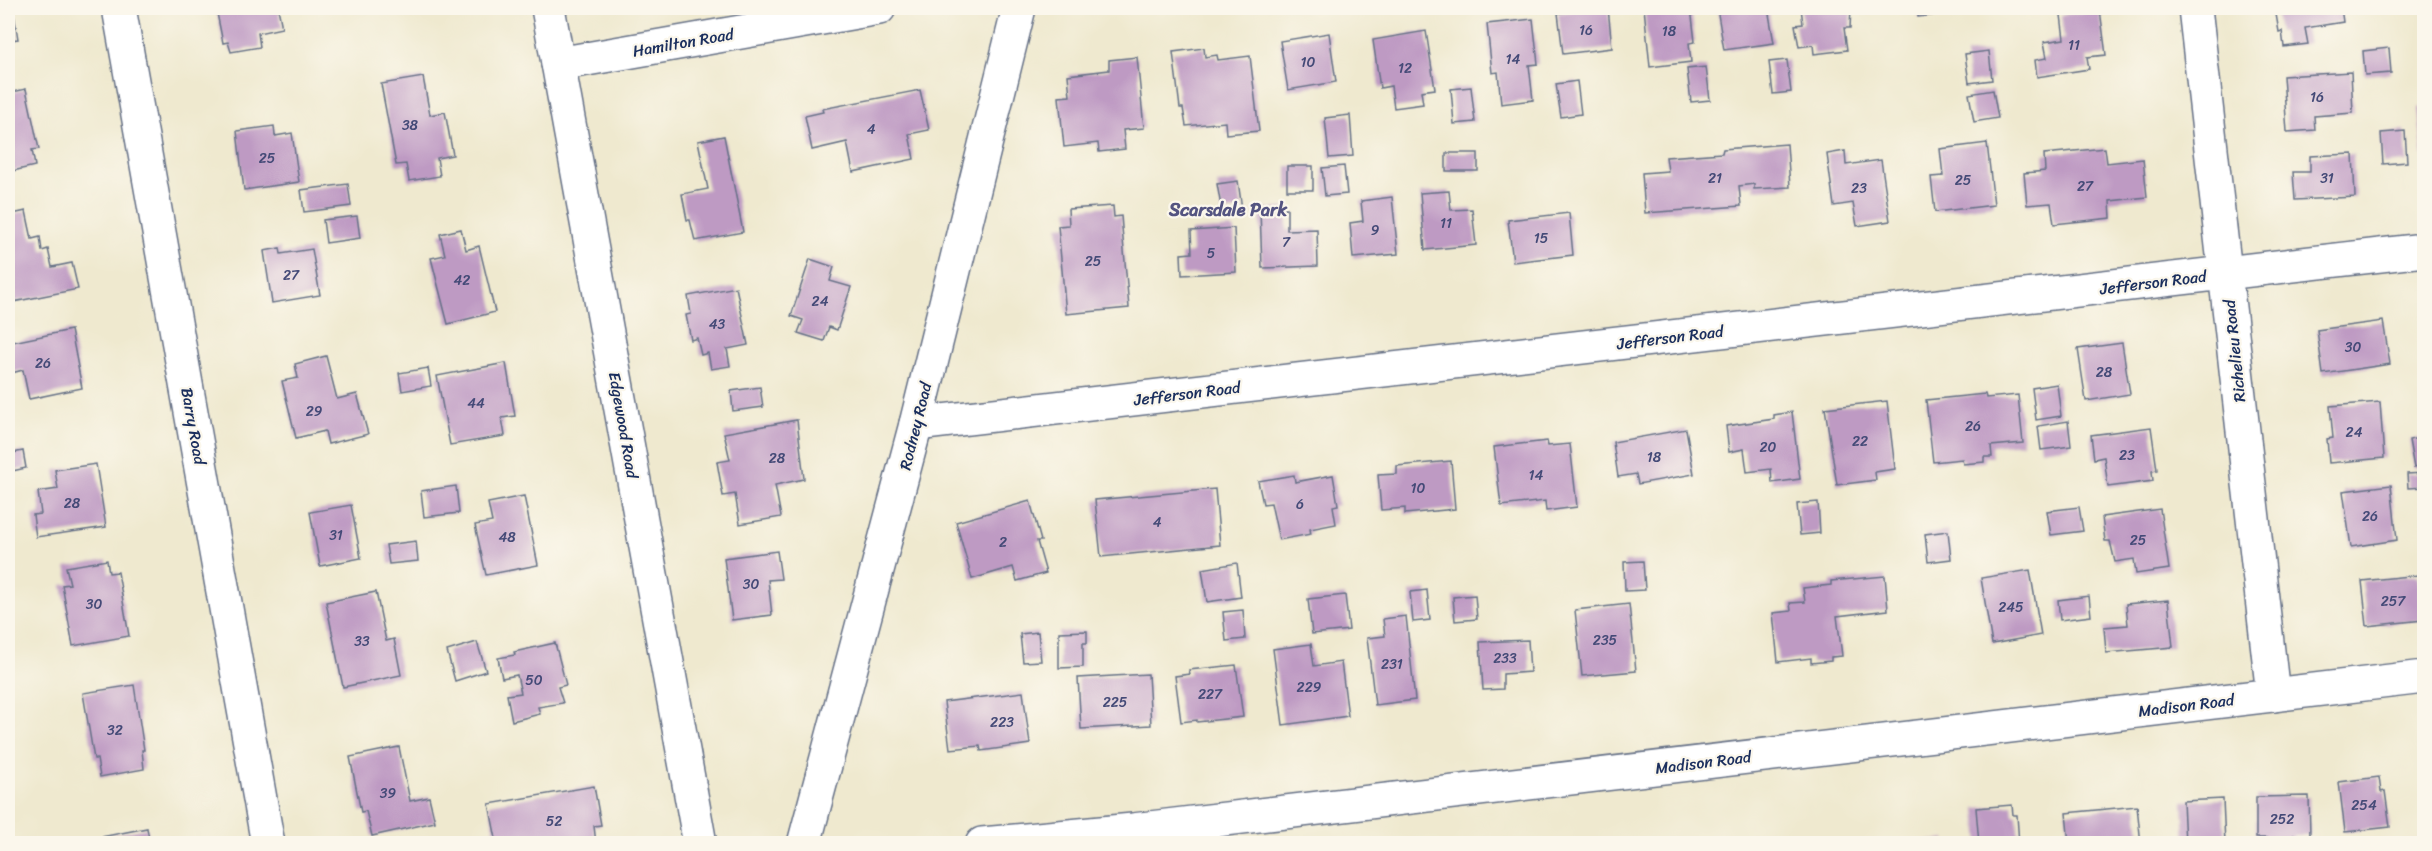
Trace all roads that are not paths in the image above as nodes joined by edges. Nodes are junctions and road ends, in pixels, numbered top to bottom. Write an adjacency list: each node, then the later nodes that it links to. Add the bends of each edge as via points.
1 (119, 8): 12 (street, Barry Road)
2 (548, 8): 6 (street, Edgewood Road)
3 (879, 8): 6 (street, Hamilton Road)
4 (1019, 8): 9 (street, Rodney Road)
5 (2195, 8): 8 (street, Richelieu Road)
6 (558, 64): 13 (street, Edgewood Road)
7 (2424, 250): 8 (street, Jefferson Road)
8 (2225, 273): 9 (street, Jefferson Road); 11 (street, Richelieu Road)
9 (916, 424): 14 (street, Rodney Road)
10 (2424, 677): 11 (street, Madison Road)
11 (2273, 695): 15 (street, Madison Road, via 1145,829)
12 (268, 843)
13 (700, 843)
14 (804, 843)
15 (982, 843)

